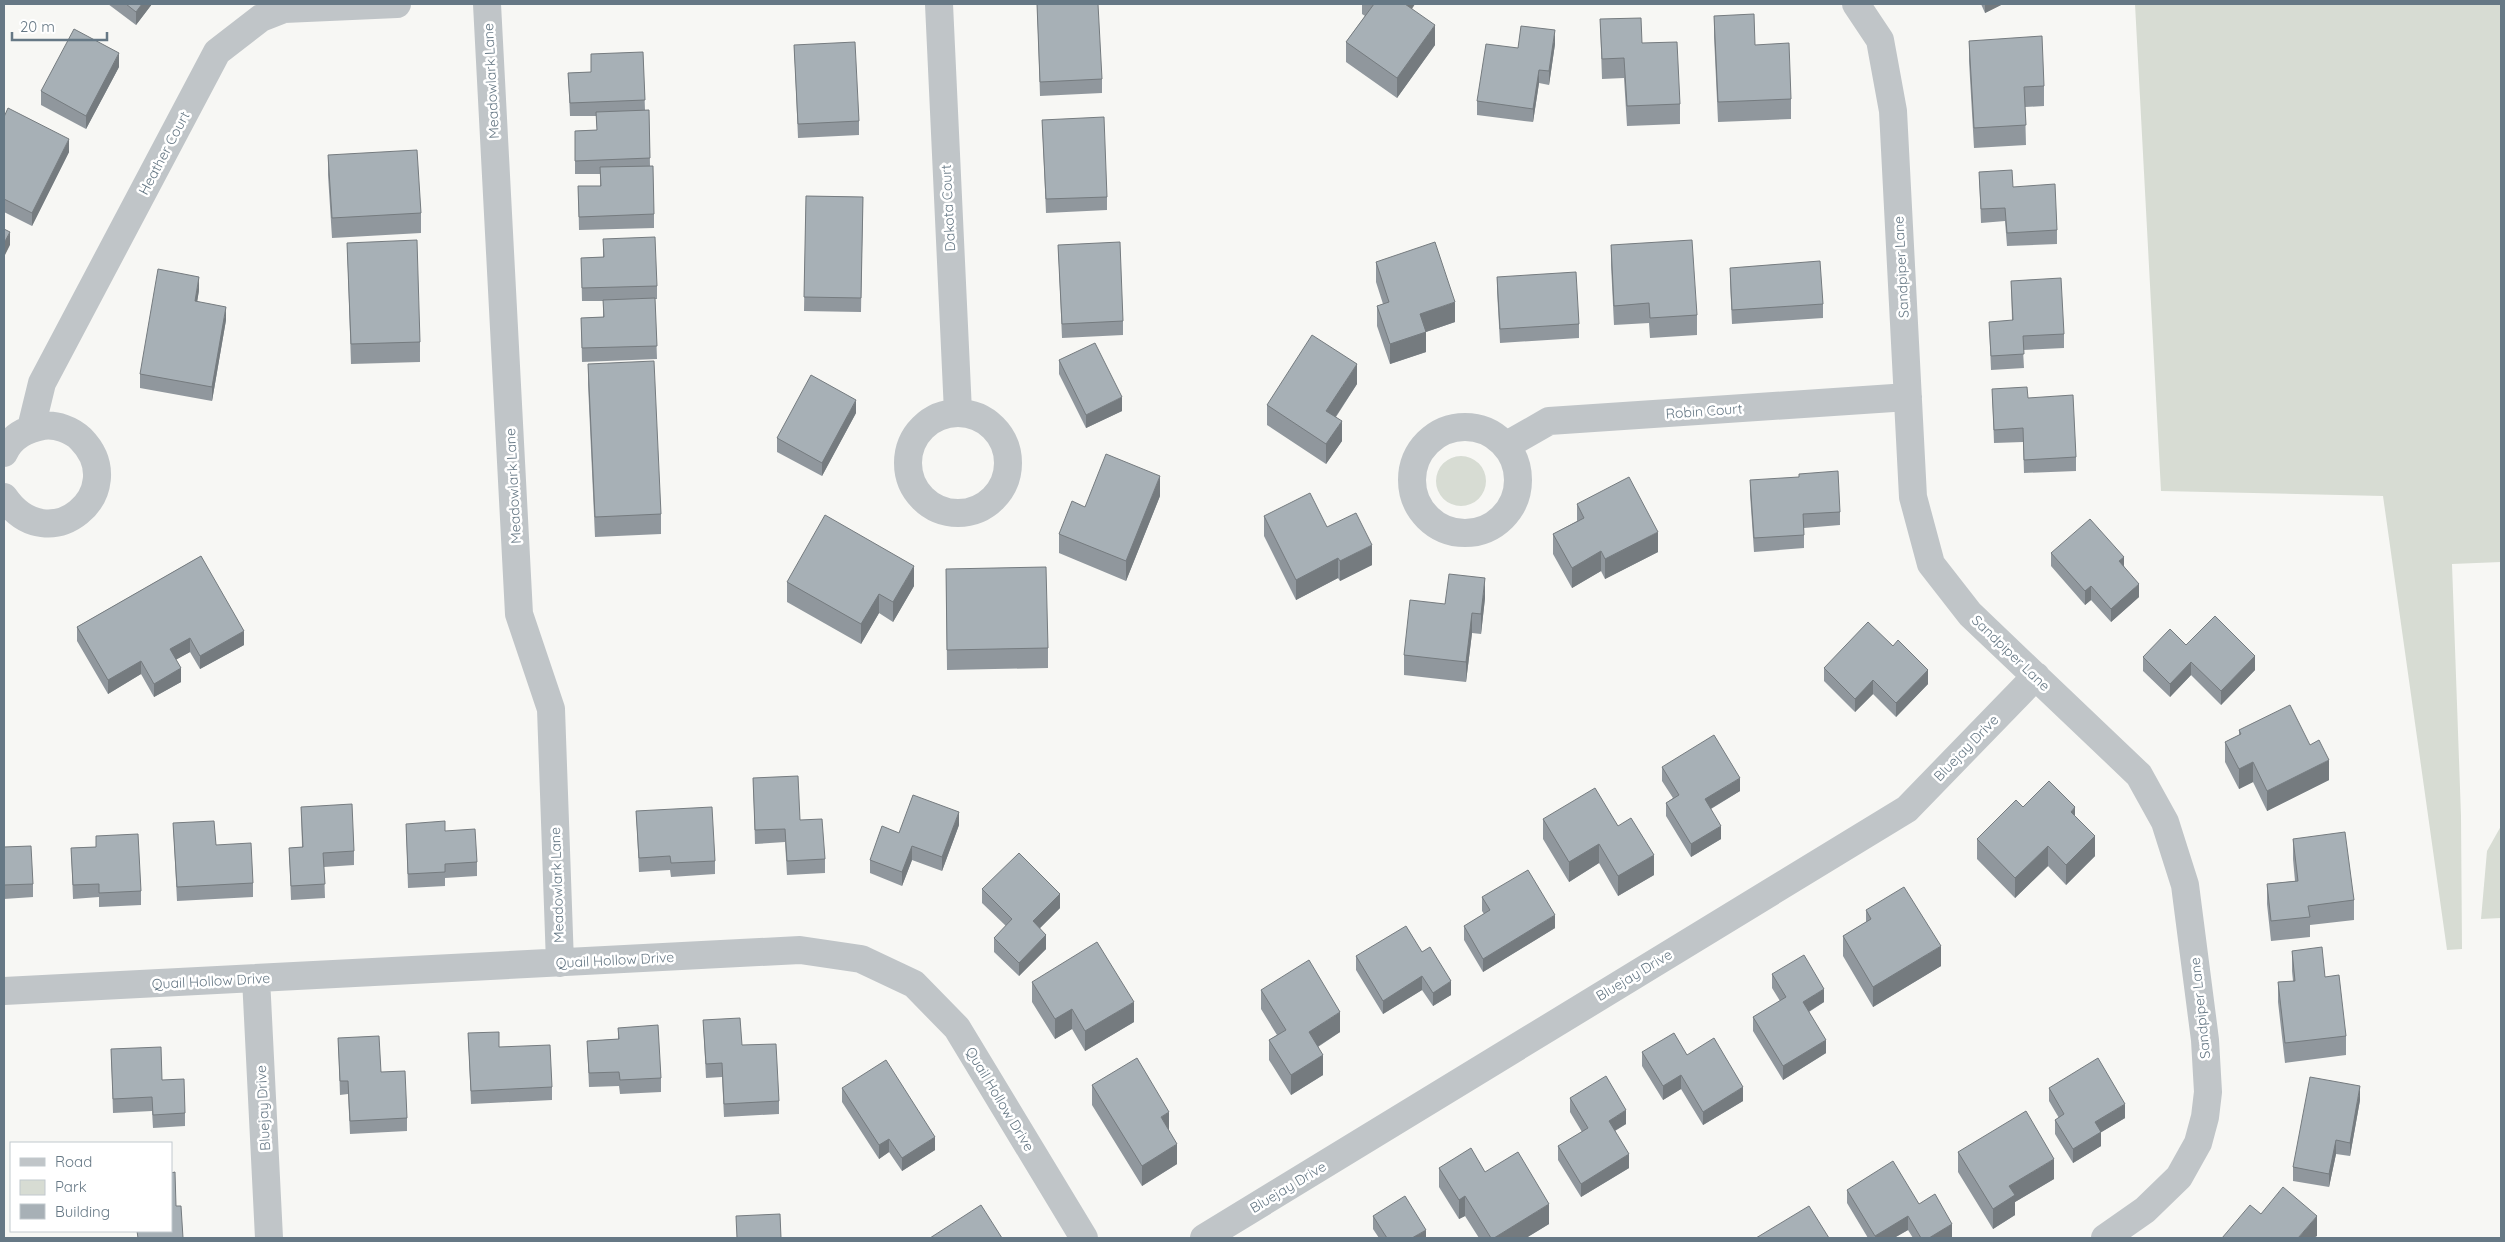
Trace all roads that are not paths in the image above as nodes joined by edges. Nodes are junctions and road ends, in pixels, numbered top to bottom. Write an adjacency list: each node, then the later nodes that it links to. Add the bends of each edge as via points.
1 (397, 4): 7 (street, Heather Court, via 284,10 261,18 217,52 42,383)
2 (487, 4): 12 (street, Meadowlark Lane, via 519,614 551,709)
3 (939, 4): 6 (street, Dakota Court)
4 (1856, 4): 5 (street, Sandpiper Lane, via 1880,40 1893,111)
5 (1908, 397): 8 (street, Robin Court, via 1549,421); 11 (street, Sandpiper Lane, via 1913,497 1931,564 1970,614)
6 (958, 412)
7 (31, 428): 9 (street, via 17,436); 10 (street, via 62,428 83,441 95,461 94,493 86,507 74,517 50,524 26,520 12,510)
8 (1507, 446)
9 (4, 453)
10 (4, 497)
11 (2036, 676): 17 (street, Bluejay Drive, via 1906,809); 18 (street, Sandpiper Lane, via 2139,775 2165,822 2185,885 2205,1040 2208,1092 2198,1143 2179,1177 2145,1210)
12 (560, 962): 13 (street, Quail Hollow Drive); 16 (street, Quail Hollow Drive, via 800,950 861,959 914,984 957,1028)
13 (256, 978): 14 (street, Quail Hollow Drive); 15 (street, Bluejay Drive)
14 (4, 991)
15 (269, 1238)
16 (1084, 1238)
17 (1204, 1238)
18 (2105, 1238)

